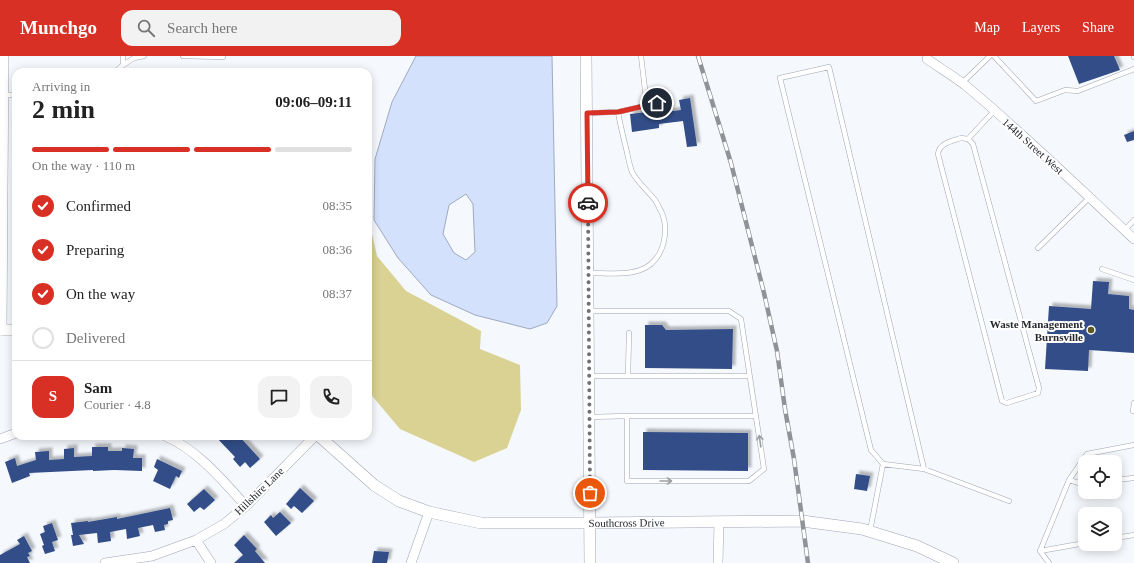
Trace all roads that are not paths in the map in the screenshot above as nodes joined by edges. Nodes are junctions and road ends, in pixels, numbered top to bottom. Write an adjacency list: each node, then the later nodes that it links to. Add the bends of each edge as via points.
1 (2, 56): 16 (street)
2 (123, 56): 11 (lane)
3 (144, 56): 11 (lane, via 134,58)
4 (183, 56): 9 (lane)
5 (586, 56): 21 (street)
6 (640, 56): 18 (lane)
7 (990, 56): 14 (lane)
8 (994, 56): 13 (lane, via 1036,101 1064,90 1078,91)
9 (223, 57)
10 (927, 59): 14 (street, 144th Street West)
11 (123, 65): 12 (lane)
12 (120, 68)
13 (1134, 69)
14 (962, 83): 19 (street, 144th Street West)
15 (12, 94): 16 (lane)
16 (2, 95): 22 (street)
17 (666, 101): 18 (lane)
18 (647, 106): 20 (lane)
19 (994, 110): 23 (lane); 24 (street, 144th Street West)
20 (618, 112): 21 (lane); 30 (lane, via 630,166 656,201 662,214 665,224 663,246 651,265 644,270 630,273)
21 (587, 113): 30 (street)
22 (1, 116): 33 (street)
23 (968, 139): 23 (lane, via 973,144 1039,388 1038,393 1007,403 1002,401 938,154 942,146 962,138)
24 (1089, 198): 26 (street, 144th Street West); 28 (lane)
25 (1134, 220): 26 (lane)
26 (1125, 230): 27 (street, 144th Street West)
27 (1134, 239)
28 (1038, 248)
29 (1102, 269): 31 (lane)
30 (588, 273): 32 (street)
31 (1134, 280)
32 (588, 311): 36 (street); 38 (lane, via 728,311 741,319)
33 (0, 330): 34 (street)
34 (12, 330)
35 (629, 333): 37 (lane)
36 (589, 376): 37 (lane); 43 (street)
37 (628, 376): 38 (lane)
38 (750, 376): 42 (lane)
39 (1134, 403): 40 (lane)
40 (1133, 411)
41 (628, 416): 42 (lane); 42 (lane, one-way to 42, via 627,481 749,481 764,469); 43 (lane)
42 (756, 416)
43 (589, 417): 60 (street)
44 (12, 435): 45 (street)
45 (0, 439)
46 (174, 440): 57 (street, via 202,460)
47 (311, 440): 57 (street, Hillshire Lane)
48 (323, 440): 58 (street, Southcross Drive, via 374,485 399,501)
49 (1134, 445): 54 (lane, via 1087,454)
50 (883, 464): 51 (lane); 51 (lane, via 871,450 780,78 829,67); 61 (lane)
51 (924, 469): 56 (lane)
52 (1134, 478): 53 (lane)
53 (1122, 479)
54 (1069, 480): 55 (lane); 66 (lane)
55 (1078, 483)
56 (1008, 501)
57 (246, 506): 64 (street, Hillshire Lane, via 224,524)
58 (429, 512): 60 (street, Southcross Drive, via 482,523); 69 (street)
59 (719, 522): 60 (street, Southcross Drive); 61 (street, Southcross Drive, via 802,521); 71 (street)
60 (590, 523): 70 (street)
61 (870, 531): 72 (street, Southcross Drive, via 917,546)
62 (1134, 535): 63 (lane)
63 (1122, 537)
64 (196, 540): 67 (street, Hillshire Lane, via 152,556); 68 (street)
65 (1078, 544): 66 (lane)
66 (1040, 551): 73 (lane)
67 (105, 563)
68 (211, 563)
69 (411, 563)
70 (590, 563)
71 (718, 563)
72 (953, 563)
73 (1049, 563)

